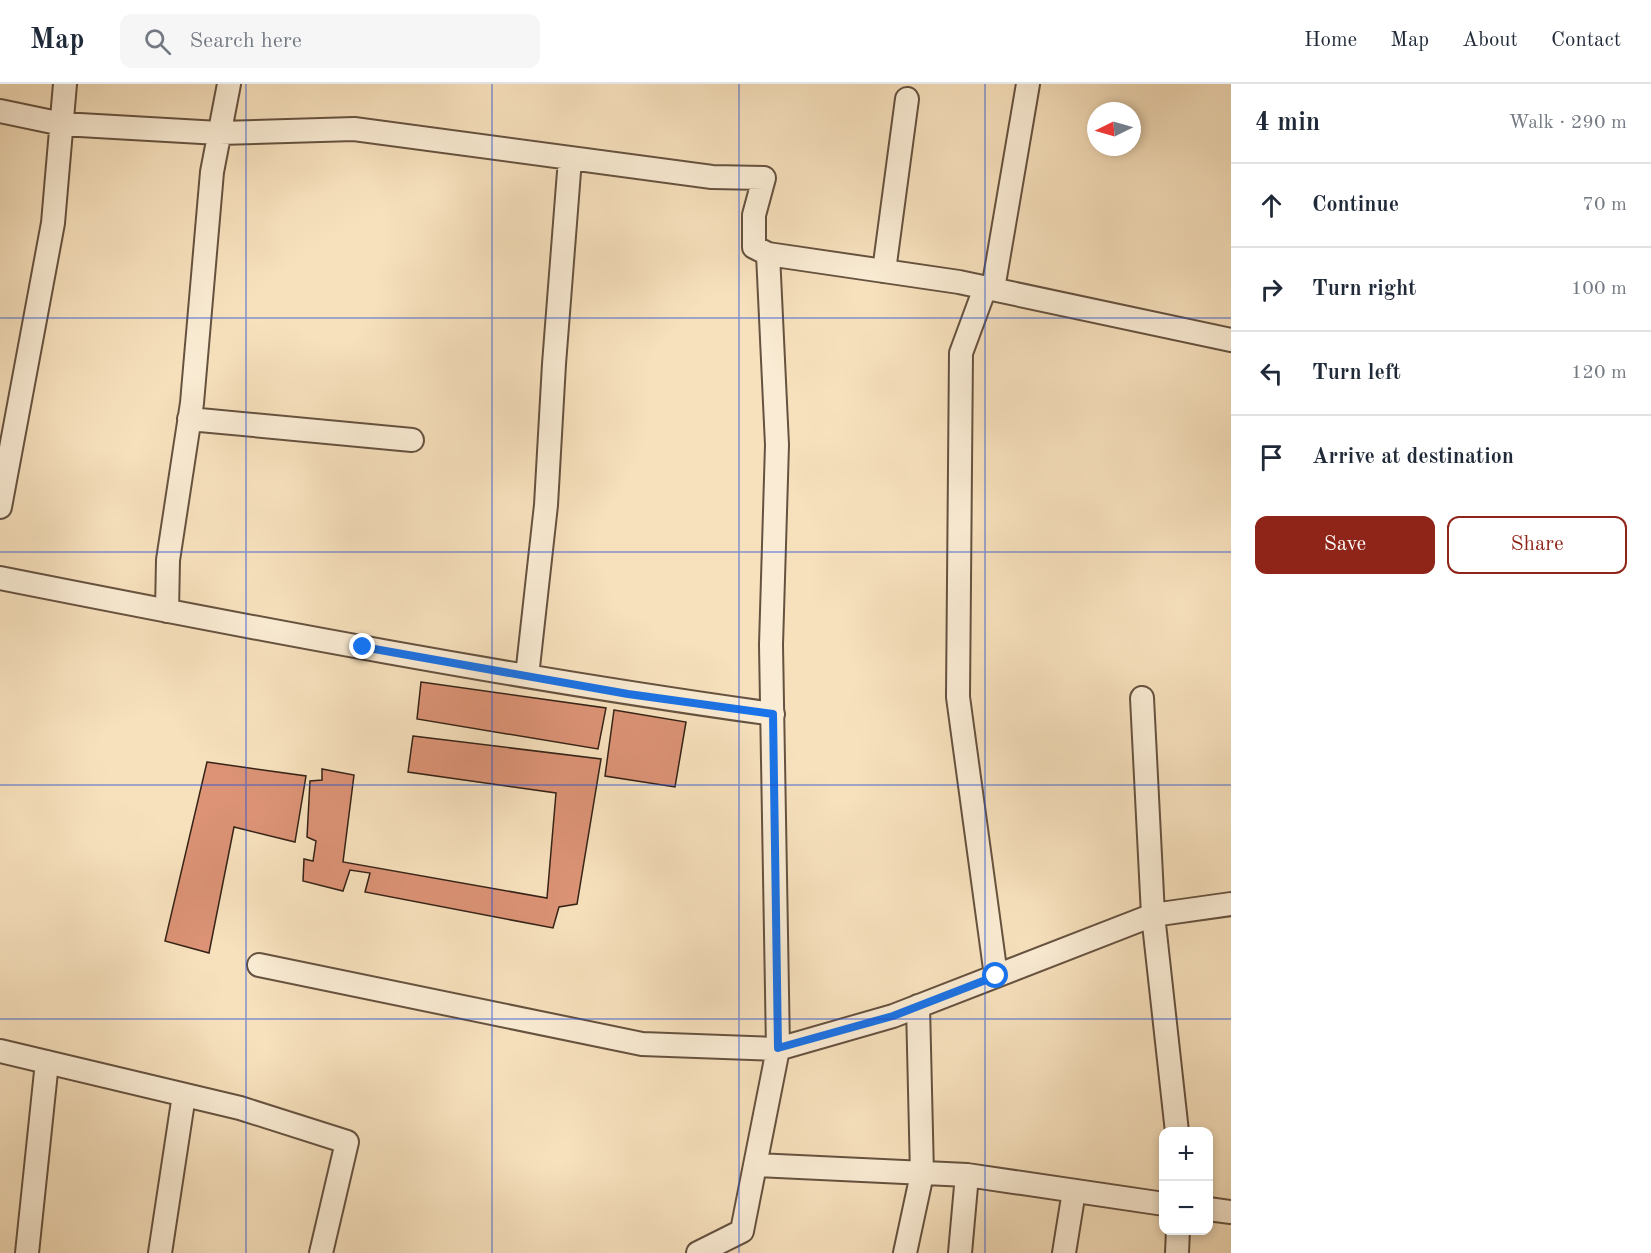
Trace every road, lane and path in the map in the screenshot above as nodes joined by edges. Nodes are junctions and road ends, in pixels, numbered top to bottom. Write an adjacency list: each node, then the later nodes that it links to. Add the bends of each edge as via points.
1 (65, 84): 6 (street)
2 (229, 84): 7 (street)
3 (1028, 84): 11 (street)
4 (907, 99): 10 (street)
5 (0, 111): 6 (street)
6 (62, 124): 7 (street); 15 (street, via 53,223)
7 (219, 133): 8 (street, via 354,129); 13 (street)
8 (570, 159): 9 (street, via 712,177 764,178 754,215 754,247); 18 (street, via 546,505)
9 (768, 254): 10 (street); 20 (street, via 777,445 771,645)
10 (884, 271): 11 (street)
11 (989, 288): 12 (street); 24 (street, via 961,353 958,697)
12 (1231, 340)
13 (189, 419): 14 (street); 17 (street, via 168,560)
14 (412, 440)
15 (0, 507)
16 (0, 578): 17 (street)
17 (167, 611): 18 (street)
18 (527, 676): 20 (street)
19 (1142, 698): 22 (street)
20 (773, 714): 26 (street)
21 (1231, 904): 22 (street)
22 (1153, 915): 24 (street); 30 (street)
23 (259, 965): 26 (street, via 642,1044)
24 (996, 976): 25 (street)
25 (918, 1006): 26 (street); 32 (street)
26 (778, 1048): 31 (street)
27 (0, 1051): 28 (street)
28 (47, 1062): 29 (street); 39 (street)
29 (183, 1095): 40 (street); 41 (street, via 240,1108 347,1142)
30 (1177, 1127)
31 (755, 1165): 32 (street); 42 (street, via 742,1231)
32 (922, 1173): 33 (street); 43 (street)
33 (968, 1175): 34 (street); 44 (street)
34 (1074, 1191): 35 (street); 45 (street)
35 (1159, 1203)
36 (1213, 1210): 37 (street)
37 (1231, 1212)
38 (1178, 1235): 46 (street)
39 (27, 1253)
40 (160, 1253)
41 (321, 1253)
42 (698, 1253)
43 (905, 1253)
44 (960, 1253)
45 (1064, 1253)
46 (1177, 1253)

